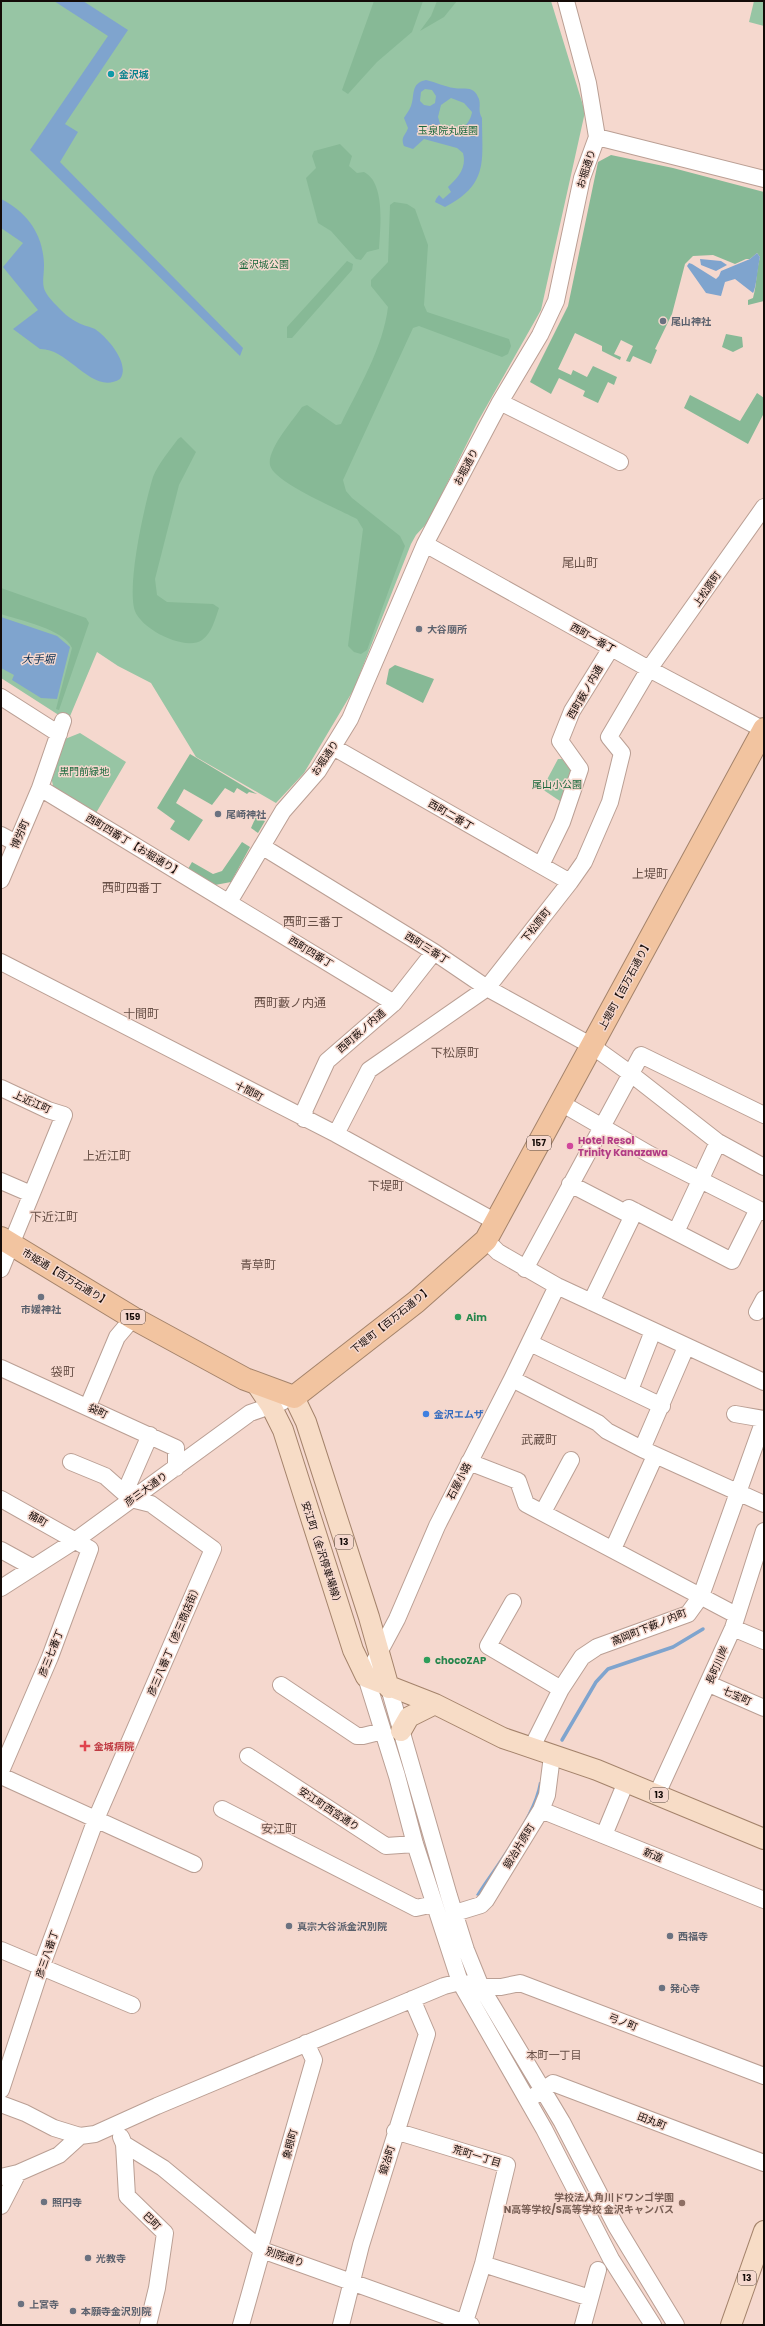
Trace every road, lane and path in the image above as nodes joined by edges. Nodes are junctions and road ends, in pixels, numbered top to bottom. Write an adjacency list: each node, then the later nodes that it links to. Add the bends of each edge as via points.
1 (569, 3): 2 (street, お堀通り, via 588,83)
2 (597, 137): 3 (street); 4 (street, お堀通り, via 582,178 556,301 540,335)
3 (764, 179)
4 (500, 402): 5 (street); 7 (street, お堀通り)
5 (620, 462)
6 (764, 507): 9 (street, 上松原町)
7 (425, 544): 8 (street, 西町一番丁); 12 (street, お堀通り, via 350,719)
8 (611, 648): 9 (street, 西町一番丁); 17 (street, 西町薮ノ内通, via 572,711 560,741 580,769 562,822)
9 (649, 669): 11 (street, 西町一番丁); 19 (street, 下松原町, via 609,737 622,753 610,802 584,862)
10 (1, 697): 13 (street, 博労町, via 61,728)
11 (764, 730): 25 (highway, 上堤町【百万石通り】 / 157)
12 (333, 747): 16 (street, お堀通り, via 318,771 283,811); 17 (street, 西町二番丁)
13 (40, 788): 15 (street, 博労町); 20 (street, 西町四番丁【お堀通り】)
14 (1, 835): 15 (street)
15 (16, 843): 18 (street, 博労町)
16 (263, 847): 20 (street, お堀通り); 21 (street, 西町三番丁)
17 (541, 865): 19 (street, 西町二番丁)
18 (1, 880)
19 (570, 882): 23 (street, 下松原町)
20 (229, 902): 24 (street, 西町四番丁)
21 (434, 952): 23 (street, 西町三番丁); 24 (street, 西町薮ノ内通)
22 (1, 962): 30 (street, 十間町)
23 (487, 988): 25 (street, 西町三番丁); 32 (street, 下松原町, via 370,1070)
24 (394, 1003): 30 (street, 西町薮ノ内通, via 327,1061 305,1109)
25 (592, 1046): 26 (street, 西町三番丁); 28 (highway, 上堤町【百万石通り】 / 157)
26 (631, 1074): 29 (street, via 641,1054); 31 (street); 33 (street, 西町三番丁)
27 (1, 1088): 38 (street, 上近江町, via 64,1115)
28 (561, 1103): 31 (street); 41 (highway, 上堤町【百万石通り】 / 157)
29 (764, 1115)
30 (304, 1119): 32 (street, 十間町)
31 (602, 1128): 35 (street); 37 (street)
32 (336, 1134): 41 (street, 十間町)
33 (718, 1142): 34 (street, 西町三番丁); 35 (street)
34 (764, 1166)
35 (700, 1180): 40 (street); 42 (street)
36 (1, 1181): 38 (street)
37 (570, 1184): 39 (street, via 626,1213 629,1208); 45 (street)
38 (31, 1194): 43 (street)
39 (635, 1211): 42 (street); 47 (street)
40 (761, 1211): 42 (street, via 732,1260)
41 (491, 1231): 45 (street, 十間町, via 498,1252); 57 (highway, 下堤町【百万石通り】 / 157, via 416,1302)
42 (676, 1232)
43 (6, 1241): 44 (street); 48 (highway, 市姫通【百万石通り】 / 159)
44 (1, 1269)
45 (524, 1270): 46 (street, 十間町)
46 (557, 1286): 47 (street, 十間町); 50 (street, 石屋小路)
47 (591, 1302): 49 (street, 十間町)
48 (133, 1318): 55 (highway, 市姫通【百万石通り】 / 159); 58 (street, via 117,1337)
49 (653, 1331): 51 (street, 十間町); 56 (street)
50 (530, 1343): 53 (street, 石屋小路); 56 (street)
51 (686, 1347): 54 (street, 十間町); 60 (street)
52 (1, 1368): 58 (street, 袋町)
53 (512, 1379): 64 (street); 67 (street, 石屋小路)
54 (764, 1382)
55 (257, 1385): 57 (highway, 159); 59 (main road, 13)
56 (630, 1390): 60 (street)
57 (294, 1397): 59 (street, 彦三大通り); 84 (main road, 13, via 306,1422)
58 (88, 1406): 63 (street, 袋町)
59 (271, 1406): 68 (street, 彦三大通り, via 250,1413); 85 (main road, 安江町（金沢停車場線） / 13, via 282,1430 353,1650)
60 (662, 1406): 64 (street)
61 (735, 1414): 62 (street)
62 (764, 1419): 69 (street, 高岡町下薮ノ内町)
63 (150, 1435): 68 (street, 袋町, via 176,1448); 71 (street, via 129,1483)
64 (649, 1452): 69 (street); 76 (street)
65 (571, 1460): 73 (street)
66 (71, 1462): 71 (street, via 105,1476)
67 (469, 1462): 73 (street, via 518,1481 526,1504); 84 (street, 石屋小路, via 436,1526 397,1619)
68 (176, 1468): 71 (street, 彦三大通り)
69 (738, 1492): 72 (street); 80 (street, 高岡町下薮ノ内町)
70 (1, 1498): 74 (street, 桶町)
71 (131, 1500): 74 (street, 彦三大通り); 102 (street, 彦三八番丁（彦三商店街）, via 151,1504 213,1549)
72 (764, 1504)
73 (543, 1512): 76 (street)
74 (76, 1540): 78 (street, 彦三大通り); 96 (street, 彦三七番丁, via 90,1549 50,1657)
75 (762, 1541): 82 (street, 長町川岸)
76 (613, 1549): 80 (street)
77 (1, 1550): 78 (street)
78 (32, 1567): 79 (street, 彦三大通り)
79 (1, 1588)
80 (701, 1596): 82 (street); 89 (street, 高岡町下薮ノ内町, via 688,1614 589,1652 582,1657)
81 (513, 1602): 89 (street, via 488,1646)
82 (735, 1622): 83 (street); 86 (street, 長町川岸)
83 (764, 1641)
84 (379, 1651): 85 (street, 石屋小路); 88 (main road, 13)
85 (366, 1677): 88 (main road, 13); 92 (street)
86 (709, 1684): 91 (street, 七宝町); 99 (street, 長町川岸)
87 (281, 1685): 92 (street, via 357,1736)
88 (389, 1688): 90 (main road, 13); 92 (street)
89 (561, 1689): 93 (street, 高岡町下薮ノ内町)
90 (435, 1704): 92 (main road, via 409,1717); 93 (main road, 13)
91 (764, 1708)
92 (392, 1731): 105 (street); 109 (street)
93 (531, 1749): 95 (main road, 13)
94 (248, 1756): 105 (street, 安江町西宮通り, via 386,1846)
95 (552, 1756): 98 (main road, 13); 101 (street, 鍛冶片原町, via 547,1795)
96 (1, 1770)
97 (1, 1776): 102 (street)
98 (626, 1782): 99 (main road, 13); 103 (street)
99 (657, 1794): 104 (main road, 13)
100 (222, 1809): 108 (street, via 416,1908)
101 (541, 1810): 103 (street, 新道); 109 (street, 鍛冶片原町, via 486,1900 481,1905)
102 (96, 1819): 106 (street); 111 (street, 彦三八番丁)
103 (604, 1835): 107 (street, 新道)
104 (764, 1839)
105 (414, 1844): 108 (street)
106 (194, 1864)
107 (764, 1900)
108 (434, 1904): 112 (street)
109 (455, 1913): 113 (street)
110 (1, 1950): 111 (street)
111 (42, 1968): 115 (street); 118 (street, 彦三八番丁)
112 (460, 1982): 113 (street, 弓ノ町); 114 (street); 120 (street)
113 (481, 1987): 117 (street, 弓ノ町, via 502,1987 520,1982); 119 (street)
114 (412, 1998): 116 (street); 123 (street, 鍛冶町, via 427,2034)
115 (132, 2005)
116 (306, 2043): 122 (street); 131 (street, 象眼町, via 314,2060)
117 (764, 2076)
118 (1, 2090)
119 (542, 2090): 120 (street); 126 (street, 田丸町, via 553,2083); 142 (street, via 562,2122 616,2226)
120 (526, 2100): 141 (street, via 544,2129 611,2259)
121 (1, 2104): 124 (street, via 26,2113 54,2128)
122 (116, 2125): 124 (street, via 95,2134); 125 (street)
123 (395, 2131): 132 (street, 荒町一丁目, via 507,2165); 134 (street, 鍛冶町)
124 (80, 2136): 127 (street, via 59,2155)
125 (124, 2144): 131 (street, 別院通り, via 163,2168); 137 (street, 巴町, via 127,2196 165,2234 157,2288)
126 (764, 2163)
127 (18, 2173): 128 (street); 129 (street)
128 (1, 2177)
129 (1, 2206)
130 (764, 2231): 143 (main road, 13)
131 (261, 2249): 134 (street, 別院通り); 138 (street, 象眼町)
132 (483, 2264): 135 (street); 136 (street)
133 (598, 2270): 135 (street)
134 (352, 2282): 136 (street, 別院通り); 139 (street, 鍛冶町)
135 (590, 2298): 140 (street)
136 (467, 2324)
137 (148, 2325)
138 (241, 2325)
139 (341, 2325)
140 (583, 2325)
141 (653, 2325)
142 (676, 2325)
143 (731, 2325)

